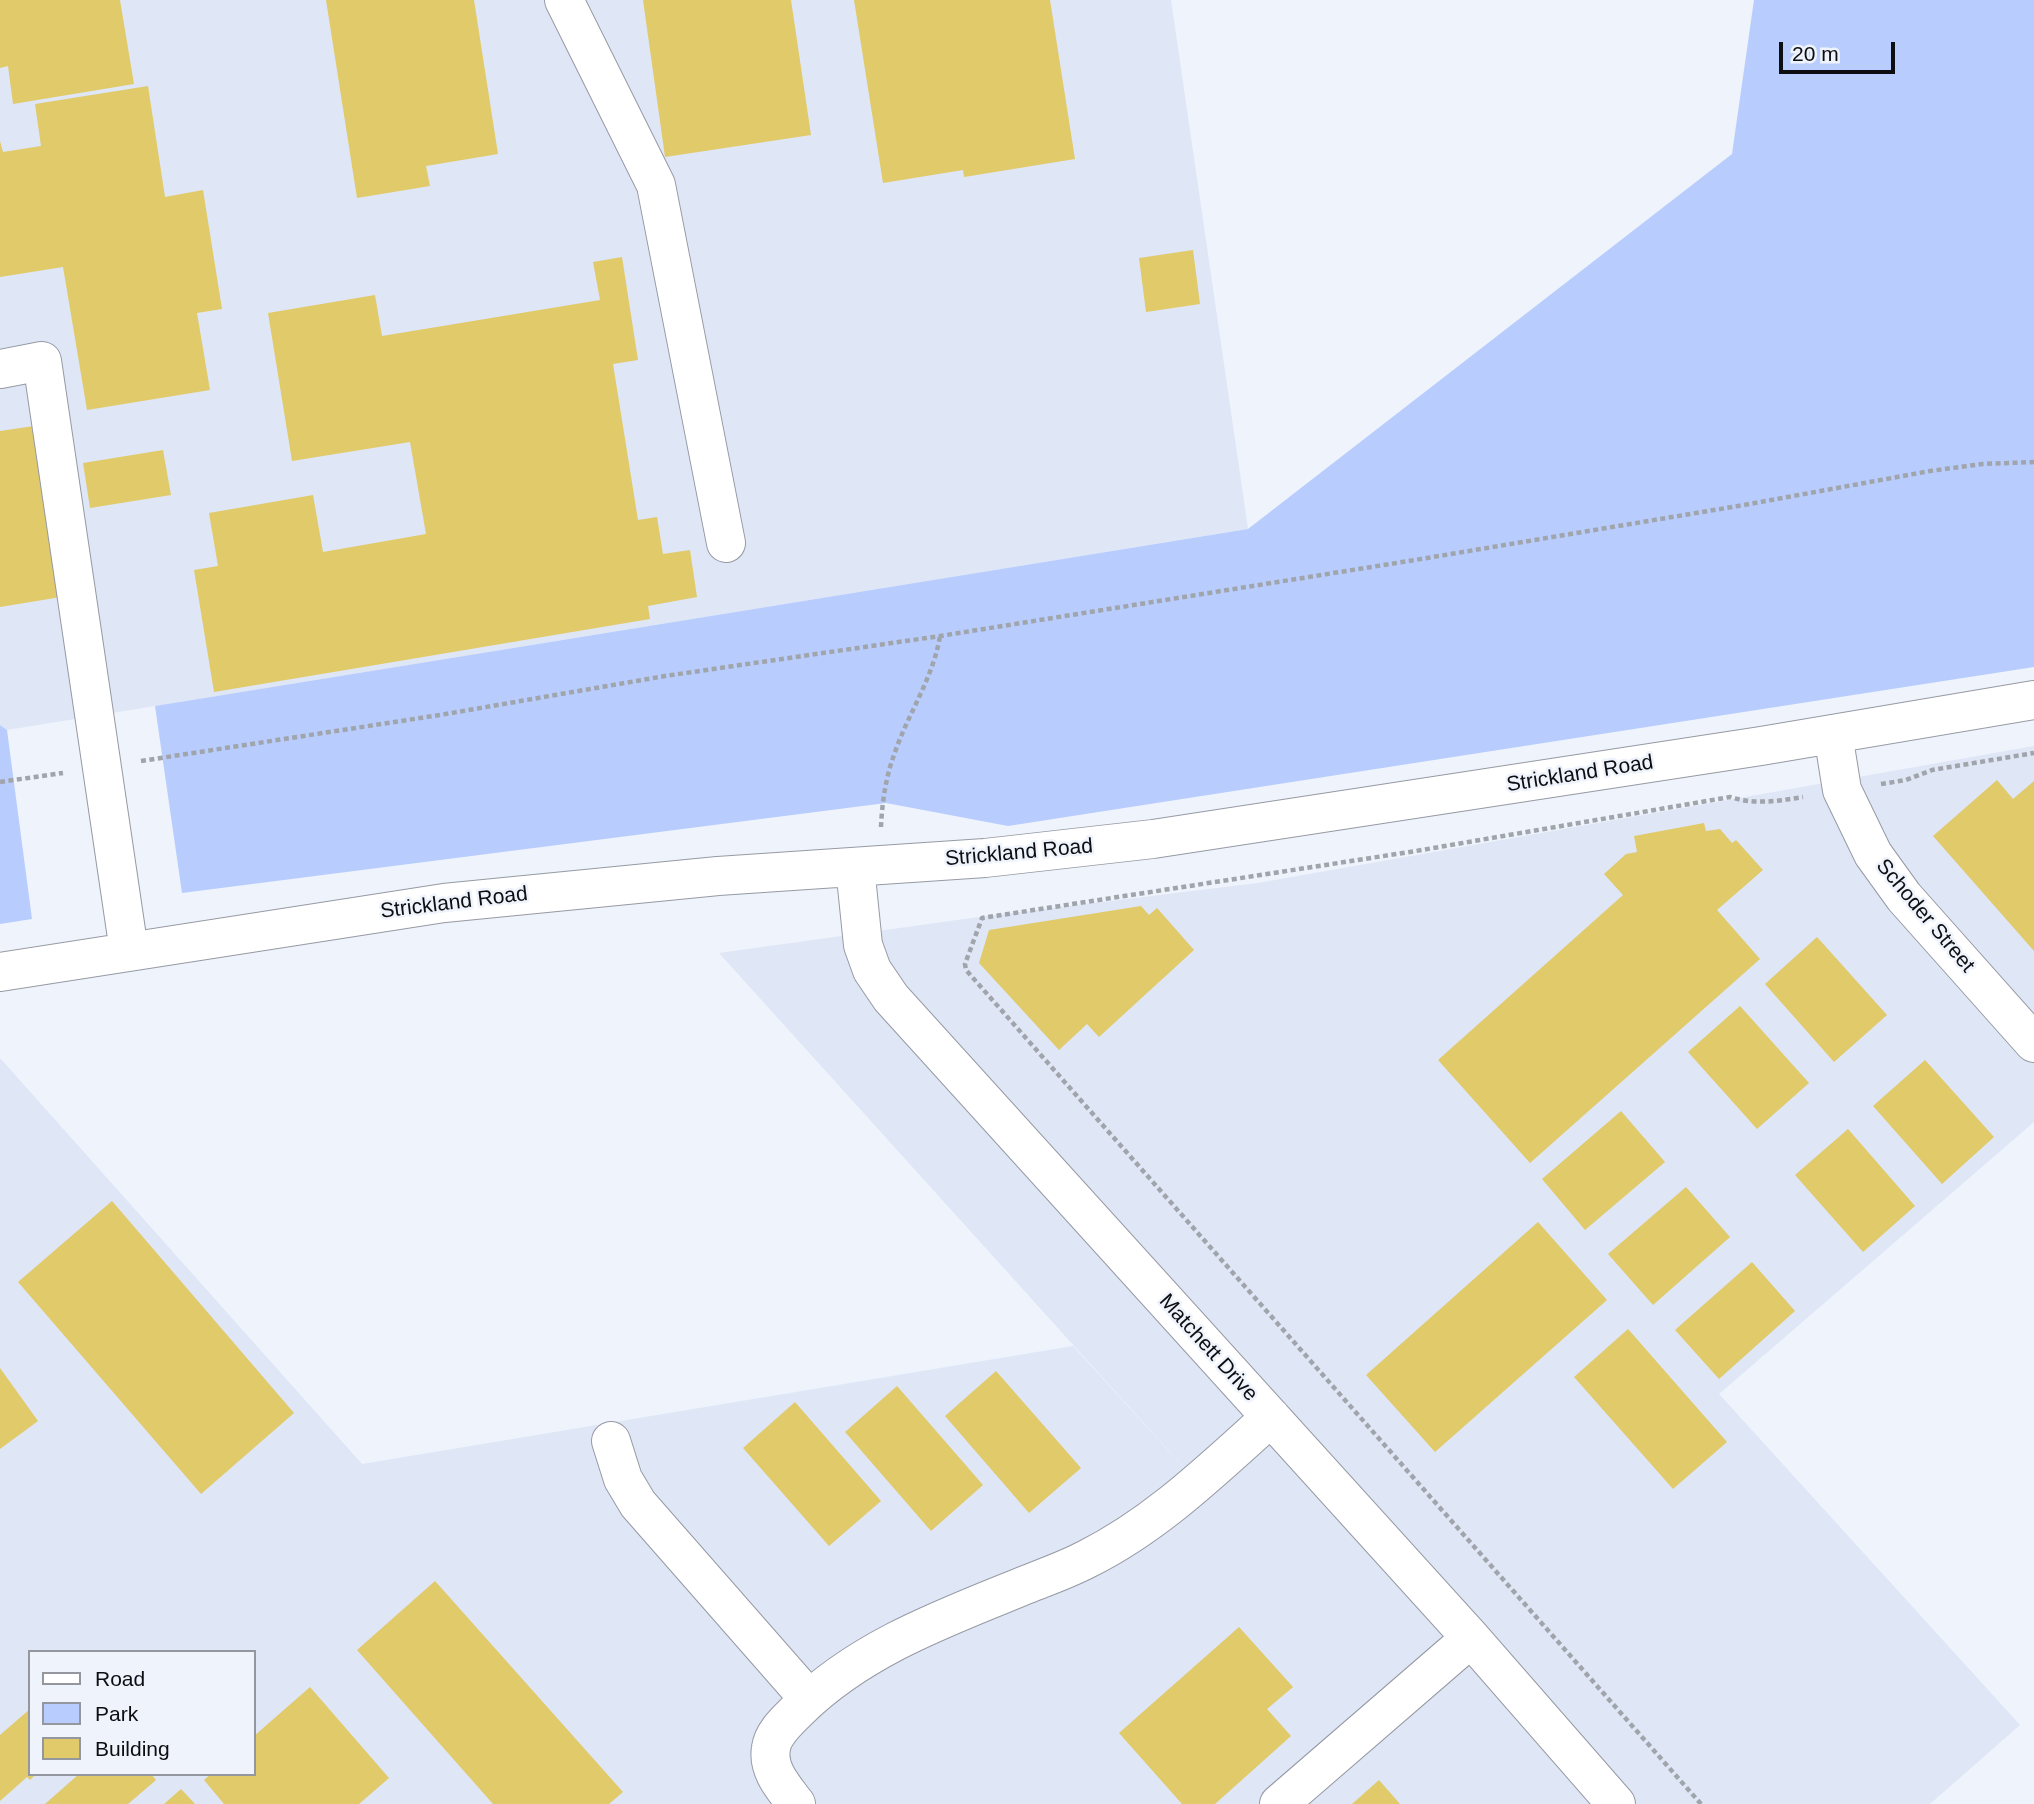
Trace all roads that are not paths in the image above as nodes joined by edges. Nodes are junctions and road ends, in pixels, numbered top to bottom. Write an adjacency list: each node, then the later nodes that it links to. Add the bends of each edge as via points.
1 (564, 0): 3 (street, via 656,185)
2 (0, 369): 7 (street, via 42,360)
3 (726, 543)
4 (2034, 700): 5 (street, Strickland Road)
5 (1833, 734): 6 (street, Strickland Road, via 1210,832 1052,852); 9 (street, Schoder Street, via 1842,790 1873,854 1904,897)
6 (867, 866): 7 (street, Strickland Road, via 444,903); 10 (street, Matchett Drive, via 863,945 872,970 891,998)
7 (129, 951): 8 (street, Strickland Road)
8 (0, 972)
9 (2034, 1043)
10 (1271, 1418): 12 (street, Matchett Drive); 13 (street, via 1132,1534 1086,1560 923,1627 875,1652)
11 (611, 1441): 13 (street, via 623,1479 638,1504)
12 (1471, 1638): 15 (street); 16 (street, Matchett Drive)
13 (810, 1699): 14 (street, via 781,1727 771,1746 771,1765)
14 (796, 1804)
15 (1279, 1804)
16 (1616, 1804)

